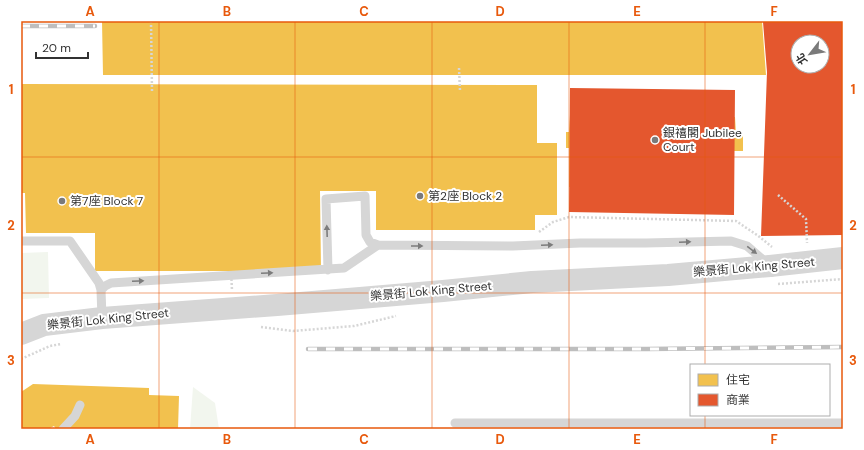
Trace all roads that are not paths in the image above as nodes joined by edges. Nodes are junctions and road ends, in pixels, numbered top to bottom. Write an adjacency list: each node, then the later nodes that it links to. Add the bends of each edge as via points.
1 (21, 241): 6 (lane, via 70,241)
2 (378, 245): 3 (lane, one-way to 3, via 513,246 731,241); 5 (lane, via 344,268); 5 (lane, one-way to 2, via 326,198 364,196 366,235 370,242)
3 (771, 257): 4 (street, 樂景街 Lok King Street); 9 (street, 樂景街 Lok King Street, bridge, via 668,274 532,282)
4 (843, 258)
5 (328, 270): 7 (lane, one-way to 5)
6 (96, 277): 7 (lane); 8 (lane)
7 (111, 283): 8 (lane)
8 (101, 290): 9 (lane)
9 (102, 318): 10 (street, 樂景街 Lok King Street, bridge, via 44,325)
10 (21, 334)
11 (80, 405): 15 (lane, via 75,416)
12 (455, 423): 14 (lane)
13 (843, 423): 14 (lane)
14 (645, 426)
15 (63, 429)

